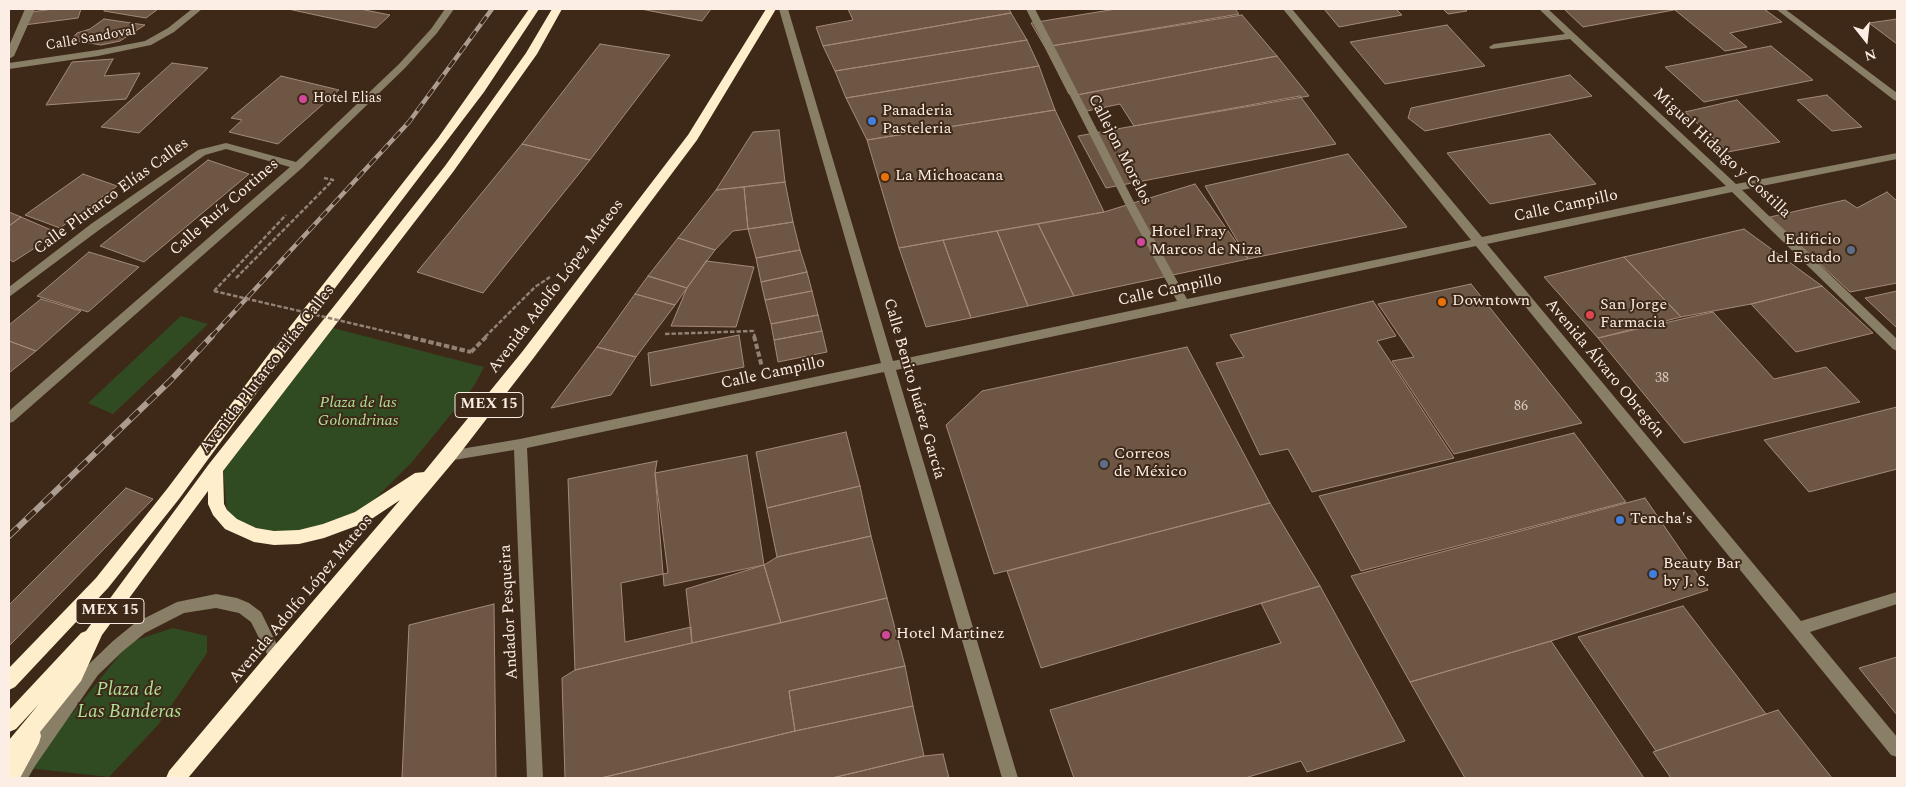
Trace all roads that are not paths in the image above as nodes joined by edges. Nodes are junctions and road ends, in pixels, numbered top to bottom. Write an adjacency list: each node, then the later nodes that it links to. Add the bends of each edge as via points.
1 (30, 9): 14 (street)
2 (197, 9): 15 (street, Calle Sandoval, via 171,30 148,42)
3 (449, 9): 18 (street, Calle Ruíz Cortines, via 402,66)
4 (534, 9): 33 (highway, via 447,134 173,494 102,583)
5 (557, 9): 28 (highway, Avenida Plutarco Elías Calles / MEX 15, via 531,54 448,169)
6 (771, 9): 27 (highway, Avenida Adolfo López Mateos / MEX 15, via 693,137)
7 (783, 9): 24 (street, Calle Benito Juárez García)
8 (1030, 9): 22 (street, Callejon Morelos)
9 (1287, 9): 20 (street, Avenida Álvaro Obregón)
10 (1543, 9): 12 (street, Miguel Hidalgo y Costilla)
11 (1780, 9): 16 (street)
12 (1572, 36): 13 (street); 19 (street, Miguel Hidalgo y Costilla)
13 (1494, 46)
14 (9, 56)
15 (9, 66)
16 (1897, 98)
17 (1897, 156): 19 (street, Calle Campillo)
18 (298, 166): 21 (street, Calle Plutarco Elías Calles, via 226,146 202,152 95,227); 25 (street, Calle Ruíz Cortines)
19 (1734, 188): 20 (street, Calle Campillo); 23 (street, Miguel Hidalgo y Costilla)
20 (1478, 242): 22 (street, Calle Campillo); 31 (street, Avenida Álvaro Obregón)
21 (9, 293)
22 (1185, 305): 24 (street, Calle Campillo)
23 (1897, 346)
24 (890, 367): 26 (street, Calle Campillo); 42 (street, Calle Benito Juárez García)
25 (9, 418)
26 (520, 444): 27 (street, Calle Campillo); 41 (street, Andador Pesqueira)
27 (445, 460): 28 (highway, via 361,517 324,531 274,538 254,535 231,524 221,515 216,504); 32 (highway, Avenida Adolfo López Mateos / MEX 15)
28 (215, 469): 30 (highway, Avenida Plutarco Elías Calles / MEX 15)
29 (1897, 598): 31 (street)
30 (96, 629): 34 (highway, Avenida Plutarco Elías Calles / MEX 15, via 75,675); 35 (highway)
31 (1798, 629): 36 (street, Avenida Álvaro Obregón)
32 (276, 657): 39 (street, via 256,617 244,608 216,602 182,607 140,628 93,670 29,760); 40 (highway, Avenida Adolfo López Mateos / MEX 15)
33 (9, 681)
34 (48, 706): 37 (highway, Avenida Plutarco Elías Calles / MEX 15); 38 (highway)
35 (9, 724)
36 (1897, 749)
37 (9, 754)
38 (10, 778)
39 (20, 778)
40 (176, 778)
41 (536, 778)
42 (1010, 778)

